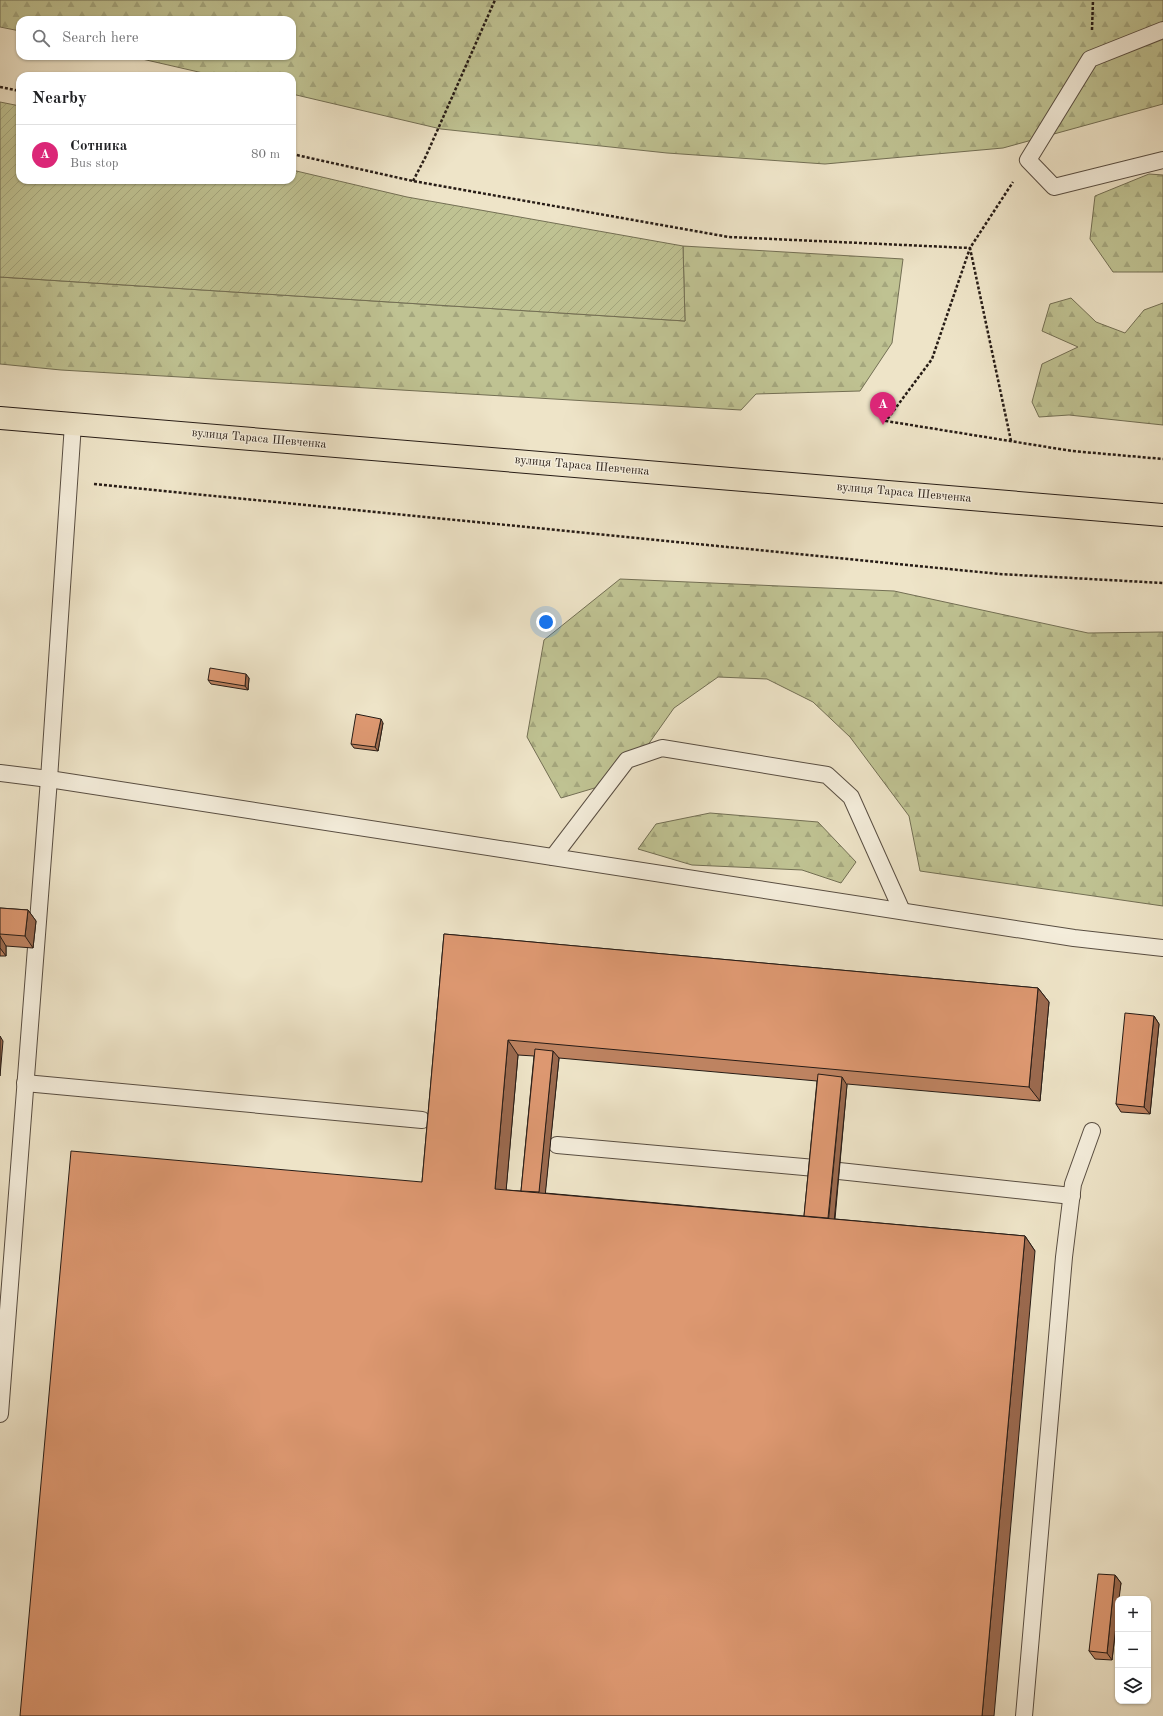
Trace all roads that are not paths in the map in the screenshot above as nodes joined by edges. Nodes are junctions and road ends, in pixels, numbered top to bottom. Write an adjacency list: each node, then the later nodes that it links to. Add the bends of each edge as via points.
1 (1163, 30): 2 (lane, via 1090,59 1028,160 1054,187)
2 (1163, 160)
3 (0, 418): 4 (main road, вулиця Тараса Шевченка)
4 (73, 424): 5 (main road, вулиця Тараса Шевченка); 7 (lane)
5 (1163, 515)
6 (0, 773): 7 (lane)
7 (49, 779): 8 (lane); 11 (lane)
8 (553, 857): 9 (lane); 9 (lane, via 627,760 662,748 827,775 851,796)
9 (902, 911): 10 (lane, via 1074,938)
10 (1163, 948)
11 (26, 1083): 12 (lane); 18 (lane)
12 (422, 1120)
13 (1092, 1131): 17 (lane, via 1073,1184)
14 (557, 1146): 15 (lane)
15 (815, 1168)
16 (839, 1171): 17 (lane)
17 (1072, 1196): 19 (lane, via 1064,1257)
18 (0, 1414)
19 (1024, 1716)

